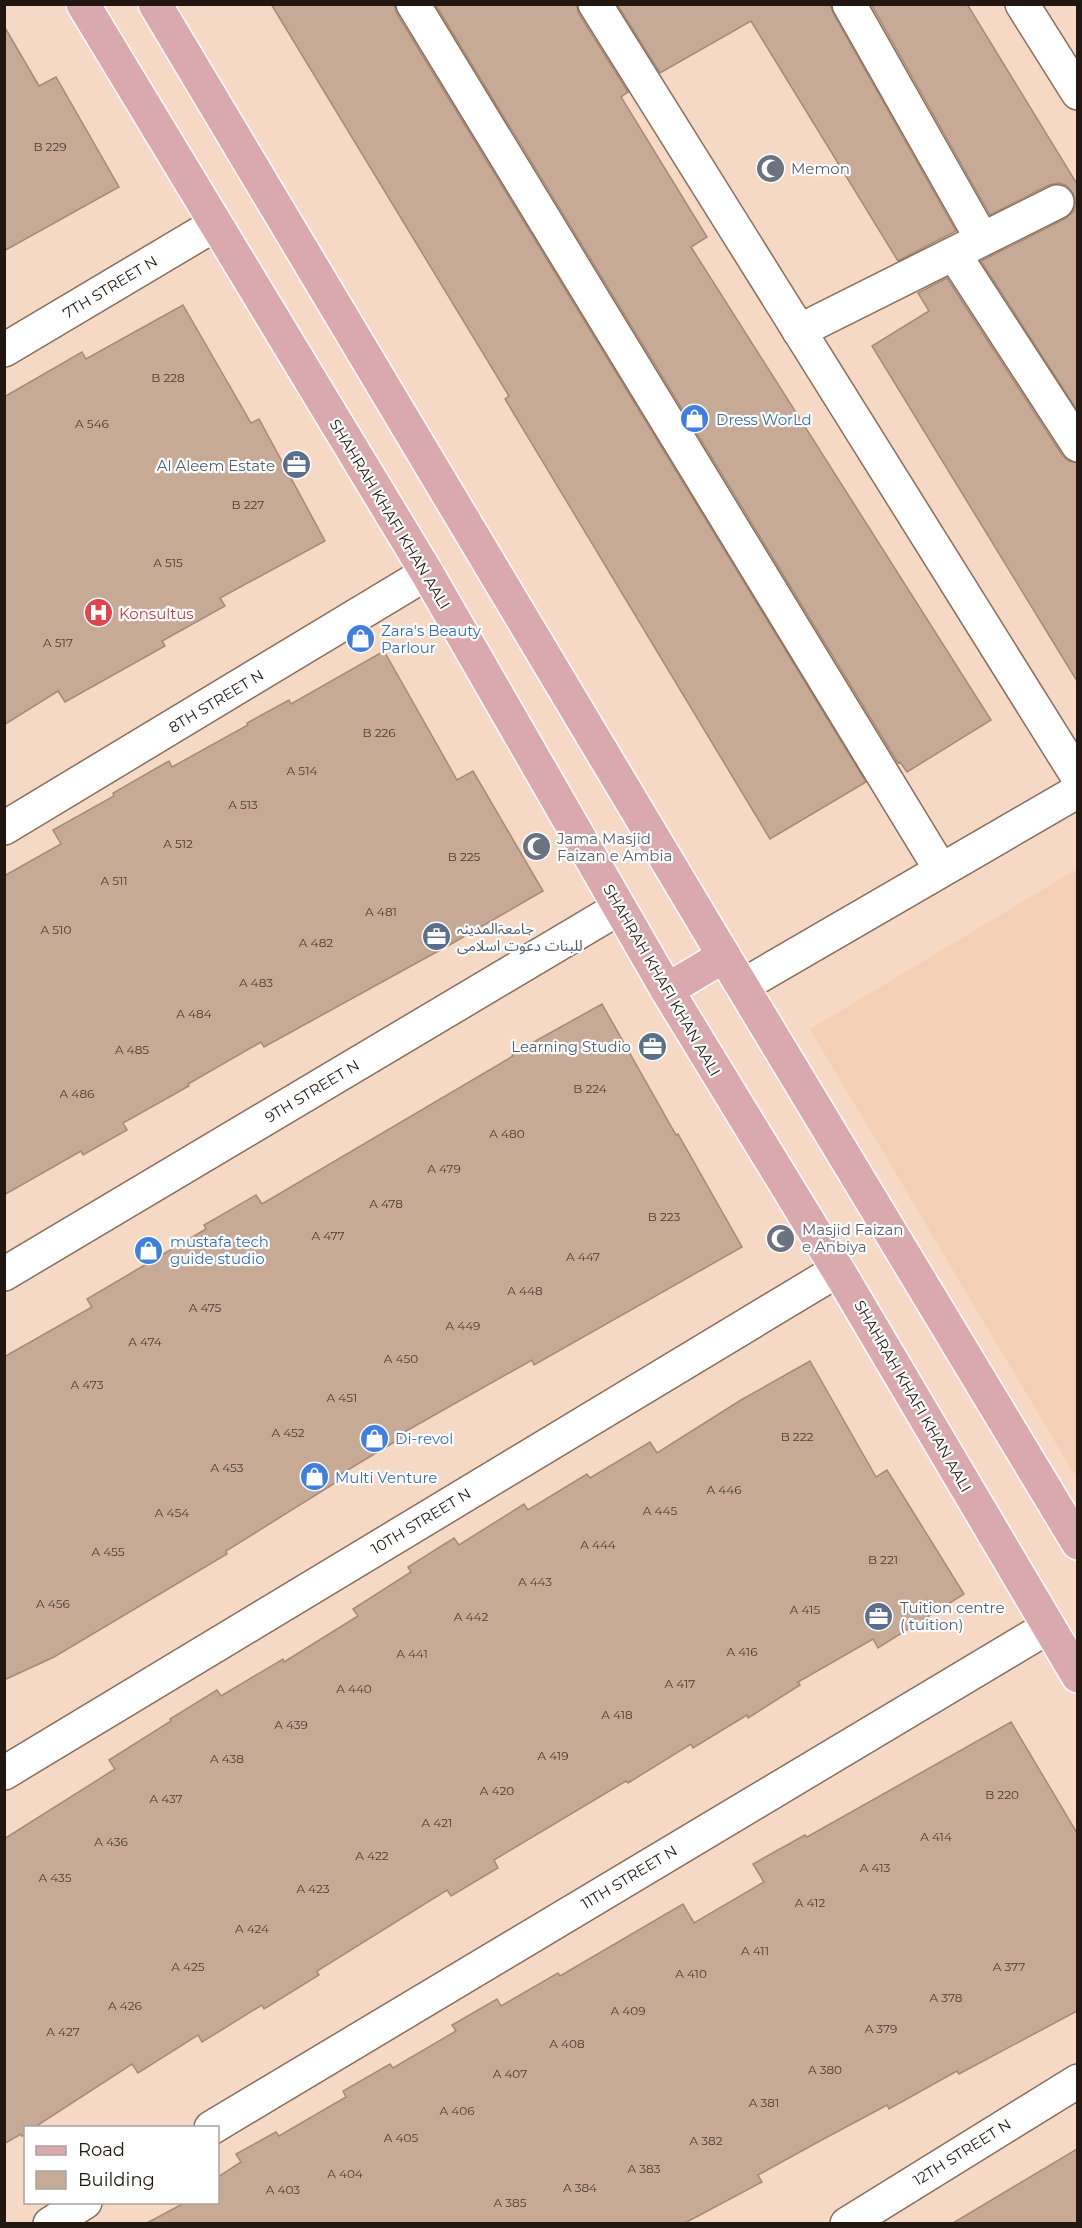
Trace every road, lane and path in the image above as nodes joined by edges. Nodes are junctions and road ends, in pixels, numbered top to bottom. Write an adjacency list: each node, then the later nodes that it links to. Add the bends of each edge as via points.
1 (83, 4): 9 (main road, SHAHRAH KHAFI KHAN AALI)
2 (155, 4): 21 (main road)
3 (413, 4): 19 (street)
4 (595, 4): 12 (street)
5 (849, 4): 10 (street)
6 (1022, 4): 7 (street)
7 (1074, 81)
8 (1057, 202): 10 (street)
9 (216, 224): 13 (street, 7TH STREET N); 15 (main road, SHAHRAH KHAFI KHAN AALI)
10 (982, 239): 11 (street)
11 (954, 254): 12 (street); 14 (street)
12 (799, 331): 16 (street)
13 (4, 351)
14 (1077, 445)
15 (427, 573): 18 (street, 8TH STREET N); 20 (main road, SHAHRAH KHAFI KHAN AALI)
16 (1077, 777)
17 (1077, 791): 19 (street)
18 (4, 828)
19 (941, 870): 22 (street)
20 (620, 908): 23 (main road, SHAHRAH KHAFI KHAN AALI); 25 (street, 9TH STREET N)
21 (724, 956): 22 (main road); 23 (main road)
22 (742, 986): 26 (main road)
23 (667, 990): 24 (main road, SHAHRAH KHAFI KHAN AALI)
24 (838, 1270): 27 (main road, SHAHRAH KHAFI KHAN AALI); 29 (street, 10TH STREET N)
25 (4, 1274)
26 (1077, 1543)
27 (1062, 1638): 28 (main road, SHAHRAH KHAFI KHAN AALI); 31 (street, 11TH STREET N)
28 (1077, 1676)
29 (4, 1773)
30 (1077, 2081): 34 (street, 12TH STREET N)
31 (213, 2126)
32 (82, 2204): 33 (street)
33 (50, 2223)
34 (847, 2223)

